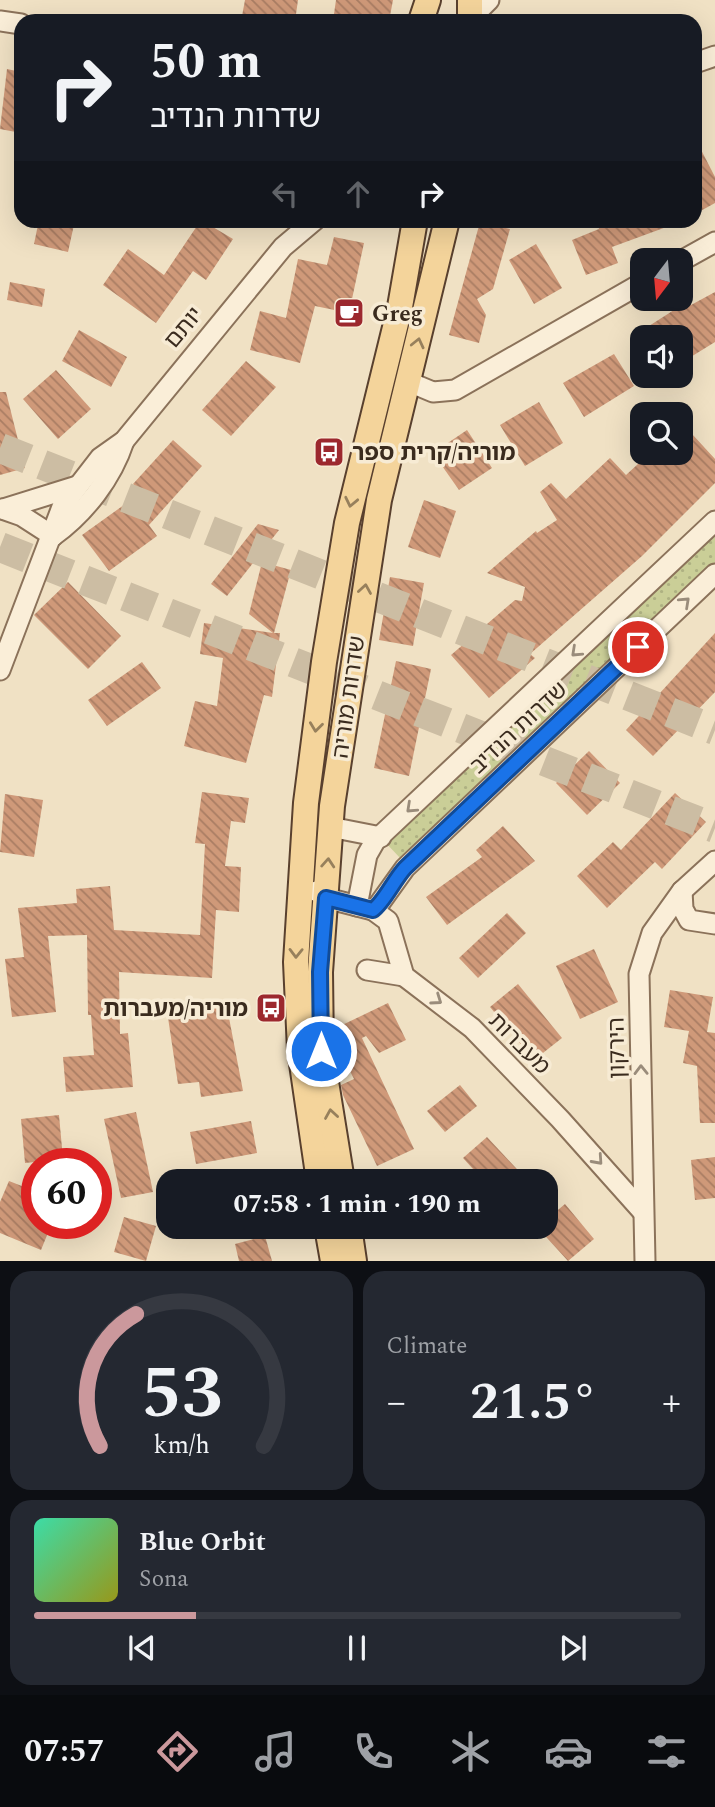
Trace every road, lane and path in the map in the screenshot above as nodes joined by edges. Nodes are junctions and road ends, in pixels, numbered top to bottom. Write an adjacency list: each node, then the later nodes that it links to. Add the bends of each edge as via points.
1 (489, 0): 2 (street)
2 (470, 13)
3 (294, 228): 8 (street, יותם)
4 (306, 228): 8 (street, יותם)
5 (414, 228): 22 (main road, שדרות מוריה, one-way to 22, via 400,307 347,523 306,803)
6 (445, 228): 11 (main road, שדרות מוריה, one-way to 6)
7 (715, 242): 9 (street)
8 (283, 247): 12 (street, יותם)
9 (693, 254)
10 (630, 290): 11 (street, via 455,390 433,392)
11 (409, 382): 19 (main road, שדרות מוריה, one-way to 11, via 379,500)
12 (124, 441): 13 (street, יותם, via 100,458); 16 (street, יותם, via 117,463 76,520)
13 (78, 485): 14 (street); 16 (street, יותם, via 62,507)
14 (2, 509): 16 (street)
15 (715, 520): 20 (street, שדרות הנדיב, one-way to 20)
16 (53, 536): 18 (street, יותם)
17 (715, 574): 25 (street, שדרות הנדיב, one-way to 17)
18 (0, 670)
19 (330, 827): 20 (street); 24 (main road, שדרות מוריה, one-way to 19)
20 (381, 836): 25 (street, שדרות הנדיב, via 368,855)
21 (715, 861): 23 (street, הירקון)
22 (303, 862): 24 (street, via 311,886); 29 (main road, שדרות מוריה, one-way to 29, via 296,962 300,1050)
23 (682, 891): 26 (street, via 689,920); 31 (street, הירקון, one-way to 23, via 639,974 652,933)
24 (326, 898): 25 (street); 30 (main road, שדרות מוריה, one-way to 24, via 321,1051 320,972)
25 (365, 908): 28 (street, via 388,921)
26 (715, 923)
27 (367, 970): 28 (street)
28 (404, 976): 31 (street, מעברות, one-way to 31, via 472,1028)
29 (317, 1169)
30 (340, 1169)
31 (643, 1212): 36 (street, הירקון)
32 (329, 1239): 34 (main road)
33 (351, 1239): 35 (main road)
34 (333, 1261)
35 (354, 1261)
36 (645, 1261)

